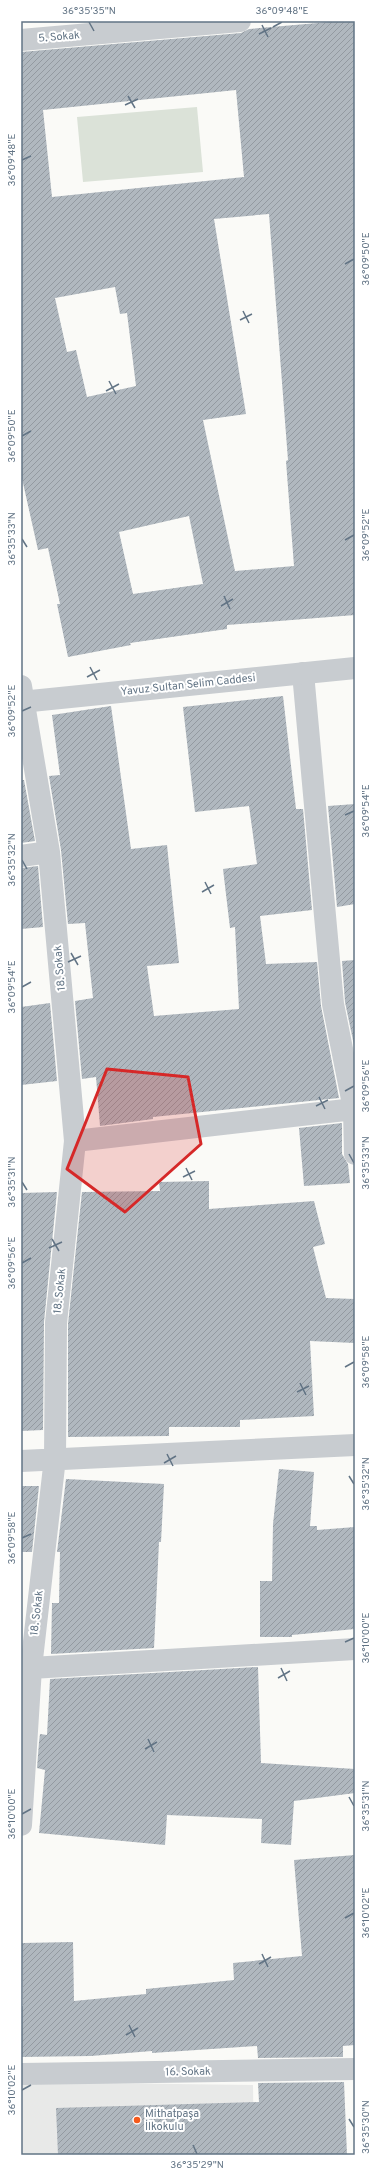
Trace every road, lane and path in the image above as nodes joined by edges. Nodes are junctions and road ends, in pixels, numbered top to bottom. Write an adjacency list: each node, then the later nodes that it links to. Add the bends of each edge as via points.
1 (240, 21): 2 (street, 5. Sokak)
2 (21, 40)
3 (355, 668): 4 (street, Yavuz Sultan Selim Caddesi)
4 (303, 673): 5 (street, Yavuz Sultan Selim Caddesi); 8 (street, via 333,1004)
5 (22, 696): 6 (street, 18. Sokak)
6 (49, 852): 7 (street); 9 (street, 18. Sokak)
7 (21, 856)
8 (354, 1109): 9 (street); 10 (street)
9 (75, 1141): 12 (street, 18. Sokak, via 56,1323)
10 (355, 1154)
11 (355, 1445): 12 (street)
12 (55, 1458): 13 (street); 15 (street, 18. Sokak)
13 (21, 1461)
14 (355, 1650): 15 (street)
15 (31, 1668): 16 (street, 18. Sokak)
16 (21, 1826)
17 (355, 2070): 18 (street, 16. Sokak)
18 (21, 2074)

